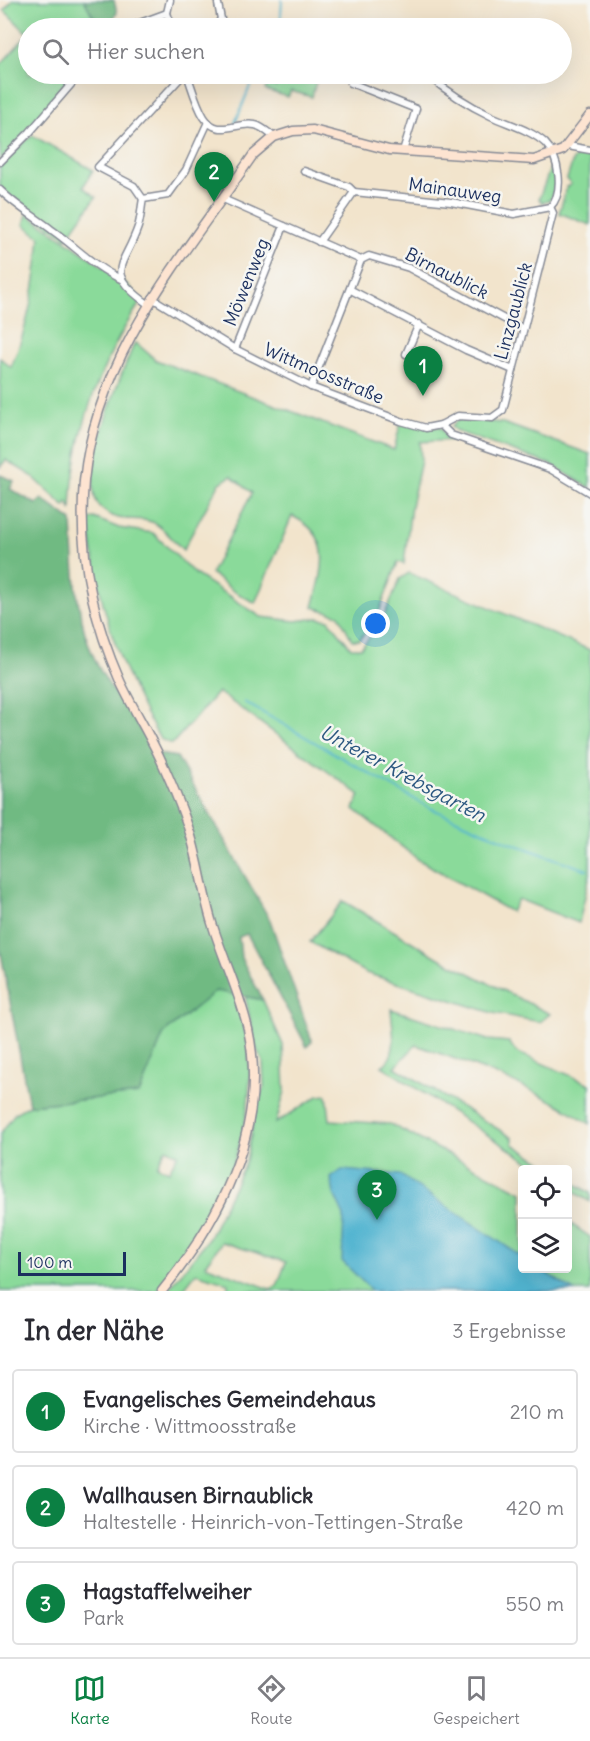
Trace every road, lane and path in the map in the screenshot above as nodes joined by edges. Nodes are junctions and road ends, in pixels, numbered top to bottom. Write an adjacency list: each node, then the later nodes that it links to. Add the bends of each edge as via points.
1 (170, 0): 3 (street)
2 (218, 4): 6 (street)
3 (167, 13): 4 (street); 5 (street)
4 (153, 18)
5 (169, 18)
6 (221, 18)
7 (71, 84): 19 (street)
8 (178, 84): 23 (street, via 98,167 134,186)
9 (190, 84): 13 (street)
10 (353, 84): 17 (street, via 416,110)
11 (441, 84): 18 (street, via 489,115 544,142)
12 (590, 115): 15 (main road)
13 (208, 122): 14 (street, via 227,129 256,125); 23 (street, via 186,170 168,195)
14 (274, 137): 17 (main road, via 313,130); 24 (main road, via 253,155)
15 (568, 146): 16 (street); 18 (main road)
16 (590, 150)
17 (403, 152): 18 (main road, via 528,161)
18 (553, 156): 25 (street, Linzgaublick, via 559,183 555,203)
19 (0, 162)
20 (304, 171): 22 (street, Mainauweg)
21 (0, 190): 29 (street, Wittmoosstraße, via 18,208)
22 (354, 192): 25 (street, Mainauweg, via 514,213); 27 (street)
23 (143, 199): 29 (street, via 139,225 119,269)
24 (223, 199): 26 (street, Birnaublick); 31 (main road)
25 (550, 207): 33 (street, Linzgaublick, via 553,213)
26 (284, 226): 27 (street, Birnaublick); 34 (street, Möwenweg)
27 (319, 242): 28 (street, Birnaublick)
28 (361, 260): 30 (street); 33 (street, Birnaublick, via 369,256 409,268)
29 (121, 279): 31 (street, Wittmoosstraße, via 136,296)
30 (351, 290): 32 (street); 37 (street)
31 (150, 301): 34 (street, Wittmoosstraße); 40 (main road, via 114,367 91,441 83,516 89,588 120,680 158,754 191,835 212,924 249,1034 253,1066 251,1101 239,1160 223,1201 194,1251)
32 (419, 324): 35 (street); 36 (street)
33 (523, 329): 36 (street, Linzgaublick)
34 (235, 350): 37 (street, Wittmoosstraße)
35 (406, 354)
36 (513, 370): 38 (street, Linzgaublick, via 503,410 492,418 458,416)
37 (311, 387): 38 (street, Wittmoosstraße, via 401,421 426,428)
38 (441, 425): 39 (street, Wittmoosstraße, via 451,435 550,469)
39 (590, 493)
40 (162, 1291)

